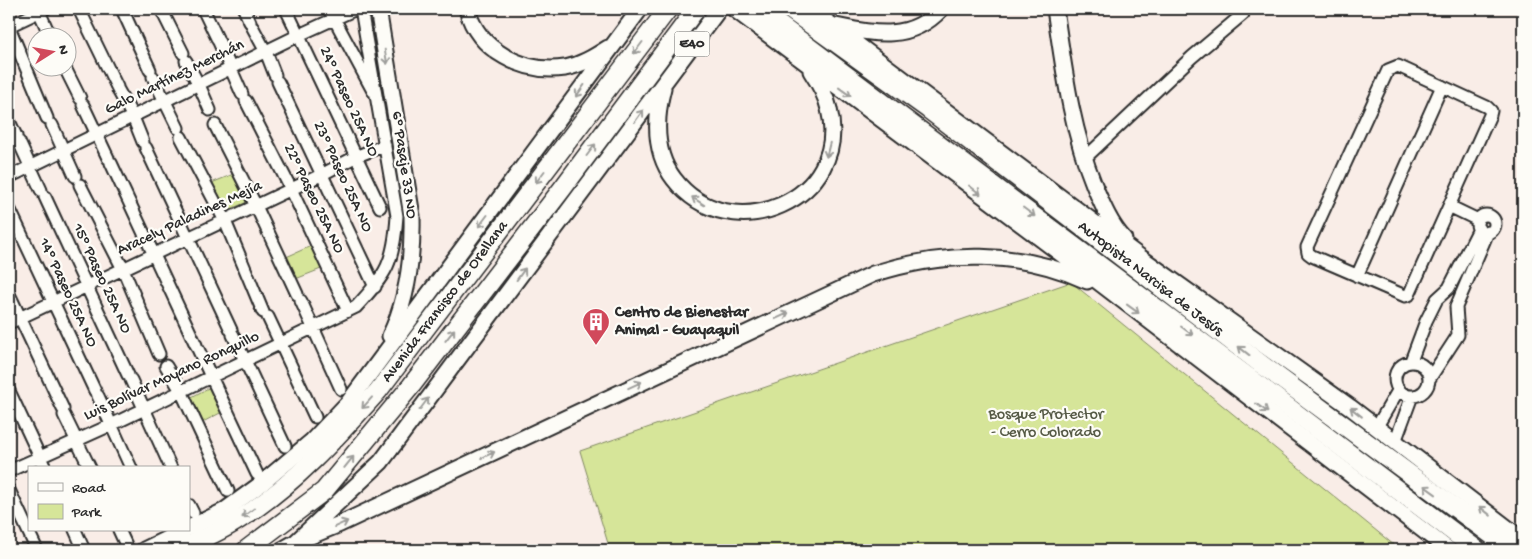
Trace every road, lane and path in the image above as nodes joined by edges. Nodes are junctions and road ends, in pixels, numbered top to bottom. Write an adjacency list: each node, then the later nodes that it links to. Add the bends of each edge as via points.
1 (79, 9): 40 (street)
2 (122, 9): 37 (street)
3 (161, 9): 35 (street)
4 (203, 9): 32 (street, 22º Paseo 25A NO)
5 (244, 9): 30 (street, 23º Paseo 25A NO)
6 (329, 9): 24 (street)
7 (356, 9): 24 (street, Galo Martínez Merchán)
8 (361, 9): 38 (street, 6º Pasaje 33 NO)
9 (378, 9): 75 (main road, one-way to 75, via 410,198 413,243 401,309)
10 (467, 9): 29 (main road, via 480,36 498,53 522,65 567,67 586,61)
11 (640, 9): 29 (main road, Avenida Francisco de Orellana)
12 (668, 9): 113 (highway, Avenida Francisco de Orellana, one-way to 113, via 378,391 332,442 292,480 238,520)
13 (696, 9): 114 (highway, Avenida Francisco de Orellana, one-way to 13, via 324,491 411,386)
14 (719, 9): 34 (main road, E40)
15 (734, 9): 31 (main road, Autopista Narcisa de Jesús)
16 (758, 9): 31 (highway, Autopista Narcisa de Jesús)
17 (789, 9): 25 (highway, Autopista Narcisa de Jesús)
18 (810, 9): 25 (main road, Autopista Narcisa de Jesús)
19 (941, 9): 25 (main road, via 909,30 897,33 877,34)
20 (1055, 9): 47 (main road, via 1072,113)
21 (41, 10): 26 (street); 27 (street)
22 (286, 11): 28 (street, 24º Paseo 25A NO)
23 (1243, 14): 47 (street)
24 (335, 20): 28 (street, Galo Martínez Merchán); 38 (street)
25 (824, 25): 60 (main road, Autopista Narcisa de Jesús); 118 (highway, Autopista Narcisa de Jesús, one-way to 25, via 1260,364)
26 (9, 26): 45 (street)
27 (47, 28)
28 (298, 35): 30 (street, Galo Martínez Merchán); 46 (street, 24º Paseo 25A NO)
29 (613, 45): 75 (main road, Avenida Francisco de Orellana, one-way to 75)
30 (266, 52): 32 (street, Galo Martínez Merchán); 49 (street, 23º Paseo 25A NO)
31 (803, 55): 34 (main road, one-way to 34, via 830,110 831,134 827,157 801,193 782,205 755,213 731,213 709,207 690,195 672,175 661,153 657,129 658,108); 65 (main road, Autopista Narcisa de Jesús, one-way to 65); 117 (highway, Autopista Narcisa de Jesús, one-way to 117, via 1259,384)
32 (231, 69): 35 (street, Galo Martínez Merchán); 51 (street, 22º Paseo 25A NO)
33 (70, 78): 43 (street)
34 (666, 79): 108 (main road, one-way to 34, via 381,462)
35 (199, 85): 37 (street, Galo Martínez Merchán); 39 (street)
36 (1442, 86): 53 (street, via 1491,111); 62 (street); 62 (street, via 1398,66 1388,70 1307,247 1312,256)
37 (166, 100): 40 (street, Galo Martínez Merchán); 56 (street)
38 (378, 100): 44 (street, 6º Pasaje 33 NO)
39 (210, 110)
40 (133, 117): 43 (street, Galo Martínez Merchán); 58 (street)
41 (9, 121): 48 (street, 15º Paseo 25A NO)
42 (215, 125): 52 (street)
43 (97, 134): 45 (street, Galo Martínez Merchán); 59 (street)
44 (385, 145): 46 (street, Aracely Paladines Mejía); 64 (street, 6º Pasaje 33 NO, via 396,216 395,243 388,266)
45 (62, 150): 48 (street, Galo Martínez Merchán); 61 (street)
46 (356, 156): 49 (street, Aracely Paladines Mejía); 54 (street, 24º Paseo 25A NO)
47 (1084, 158): 60 (main road, via 1108,216)
48 (31, 166): 50 (street, Galo Martínez Merchán); 63 (street, 15º Paseo 25A NO)
49 (323, 174): 51 (street, Aracely Paladines Mejía); 64 (street, 23º Paseo 25A NO)
50 (9, 177)
51 (291, 190): 52 (street, Aracely Paladines Mejía); 68 (street, 22º Paseo 25A NO)
52 (256, 206): 56 (street, Aracely Paladines Mejía); 71 (street)
53 (1449, 206): 57 (street); 62 (street, via 1409,295)
54 (380, 207)
55 (10, 210): 67 (street, 14º Paseo 25A NO)
56 (225, 221): 58 (street, Aracely Paladines Mejía); 72 (street)
57 (1482, 227): 76 (street, via 1449,288 1437,299); 79 (street, via 1456,307 1458,335)
58 (189, 238): 59 (street, Aracely Paladines Mejía); 74 (street)
59 (154, 255): 61 (street, Aracely Paladines Mejía); 78 (street)
60 (1140, 257): 88 (main road, Autopista Narcisa de Jesús, one-way to 60)
61 (123, 269): 63 (street, Aracely Paladines Mejía); 73 (street)
62 (1356, 276)
63 (87, 286): 67 (street, Aracely Paladines Mejía); 85 (street, 15º Paseo 25A NO)
64 (375, 287): 68 (street, 6º Pasaje 33 NO)
65 (1111, 292): 108 (main road, one-way to 65, via 358,516 776,318 895,267 939,259 1002,258 1055,269); 116 (main road, Autopista Narcisa de Jesús, one-way to 116)
66 (9, 294): 69 (street)
67 (54, 302): 69 (street, Aracely Paladines Mejía); 87 (street, 14º Paseo 25A NO)
68 (348, 311): 71 (street, Luis Bolívar Moyano Ronquillo)
69 (20, 318): 70 (street, Aracely Paladines Mejía); 89 (street)
70 (9, 323)
71 (313, 328): 72 (street, Luis Bolívar Moyano Ronquillo); 80 (street)
72 (281, 343): 74 (street, Luis Bolívar Moyano Ronquillo); 86 (street)
73 (160, 354)
74 (246, 360): 78 (street, Luis Bolívar Moyano Ronquillo); 91 (street)
75 (378, 362): 101 (main road, Avenida Francisco de Orellana, via 348,403 312,441 224,511)
76 (1410, 362): 79 (street, via 1424,366); 81 (street, via 1398,370 1395,380)
77 (166, 366): 83 (street)
78 (211, 377): 83 (street, Luis Bolívar Moyano Ronquillo); 98 (street)
79 (1430, 378): 84 (street, via 1425,390)
80 (341, 389)
81 (1399, 389): 84 (street); 88 (street)
82 (9, 390): 92 (street)
83 (180, 391): 85 (street, Luis Bolívar Moyano Ronquillo); 100 (street)
84 (1412, 396): 90 (street)
85 (144, 409): 87 (street, Luis Bolívar Moyano Ronquillo); 96 (street, 15º Paseo 25A NO)
86 (315, 417)
87 (111, 424): 89 (street, Luis Bolívar Moyano Ronquillo); 95 (street, 14º Paseo 25A NO)
88 (1376, 428): 90 (main road, Autopista Narcisa de Jesús)
89 (77, 440): 92 (street, Luis Bolívar Moyano Ronquillo); 94 (street)
90 (1395, 442): 107 (main road, Autopista Narcisa de Jesús, one-way to 90)
91 (285, 446)
92 (40, 456): 93 (street); 97 (street, Luis Bolívar Moyano Ronquillo)
93 (44, 466)
94 (89, 466)
95 (131, 466)
96 (170, 466)
97 (9, 471)
98 (257, 474)
99 (9, 490): 102 (street)
100 (228, 491)
101 (190, 528)
102 (28, 529)
103 (29, 532): 110 (street)
104 (76, 532): 111 (street)
105 (120, 532): 109 (street)
106 (181, 532): 112 (main road)
107 (1523, 540)
108 (296, 542): 115 (main road)
109 (126, 546)
110 (38, 550)
111 (84, 550)
112 (144, 550)
113 (180, 550)
114 (246, 550)
115 (282, 550)
116 (1449, 550)
117 (1477, 550)
118 (1512, 550)

